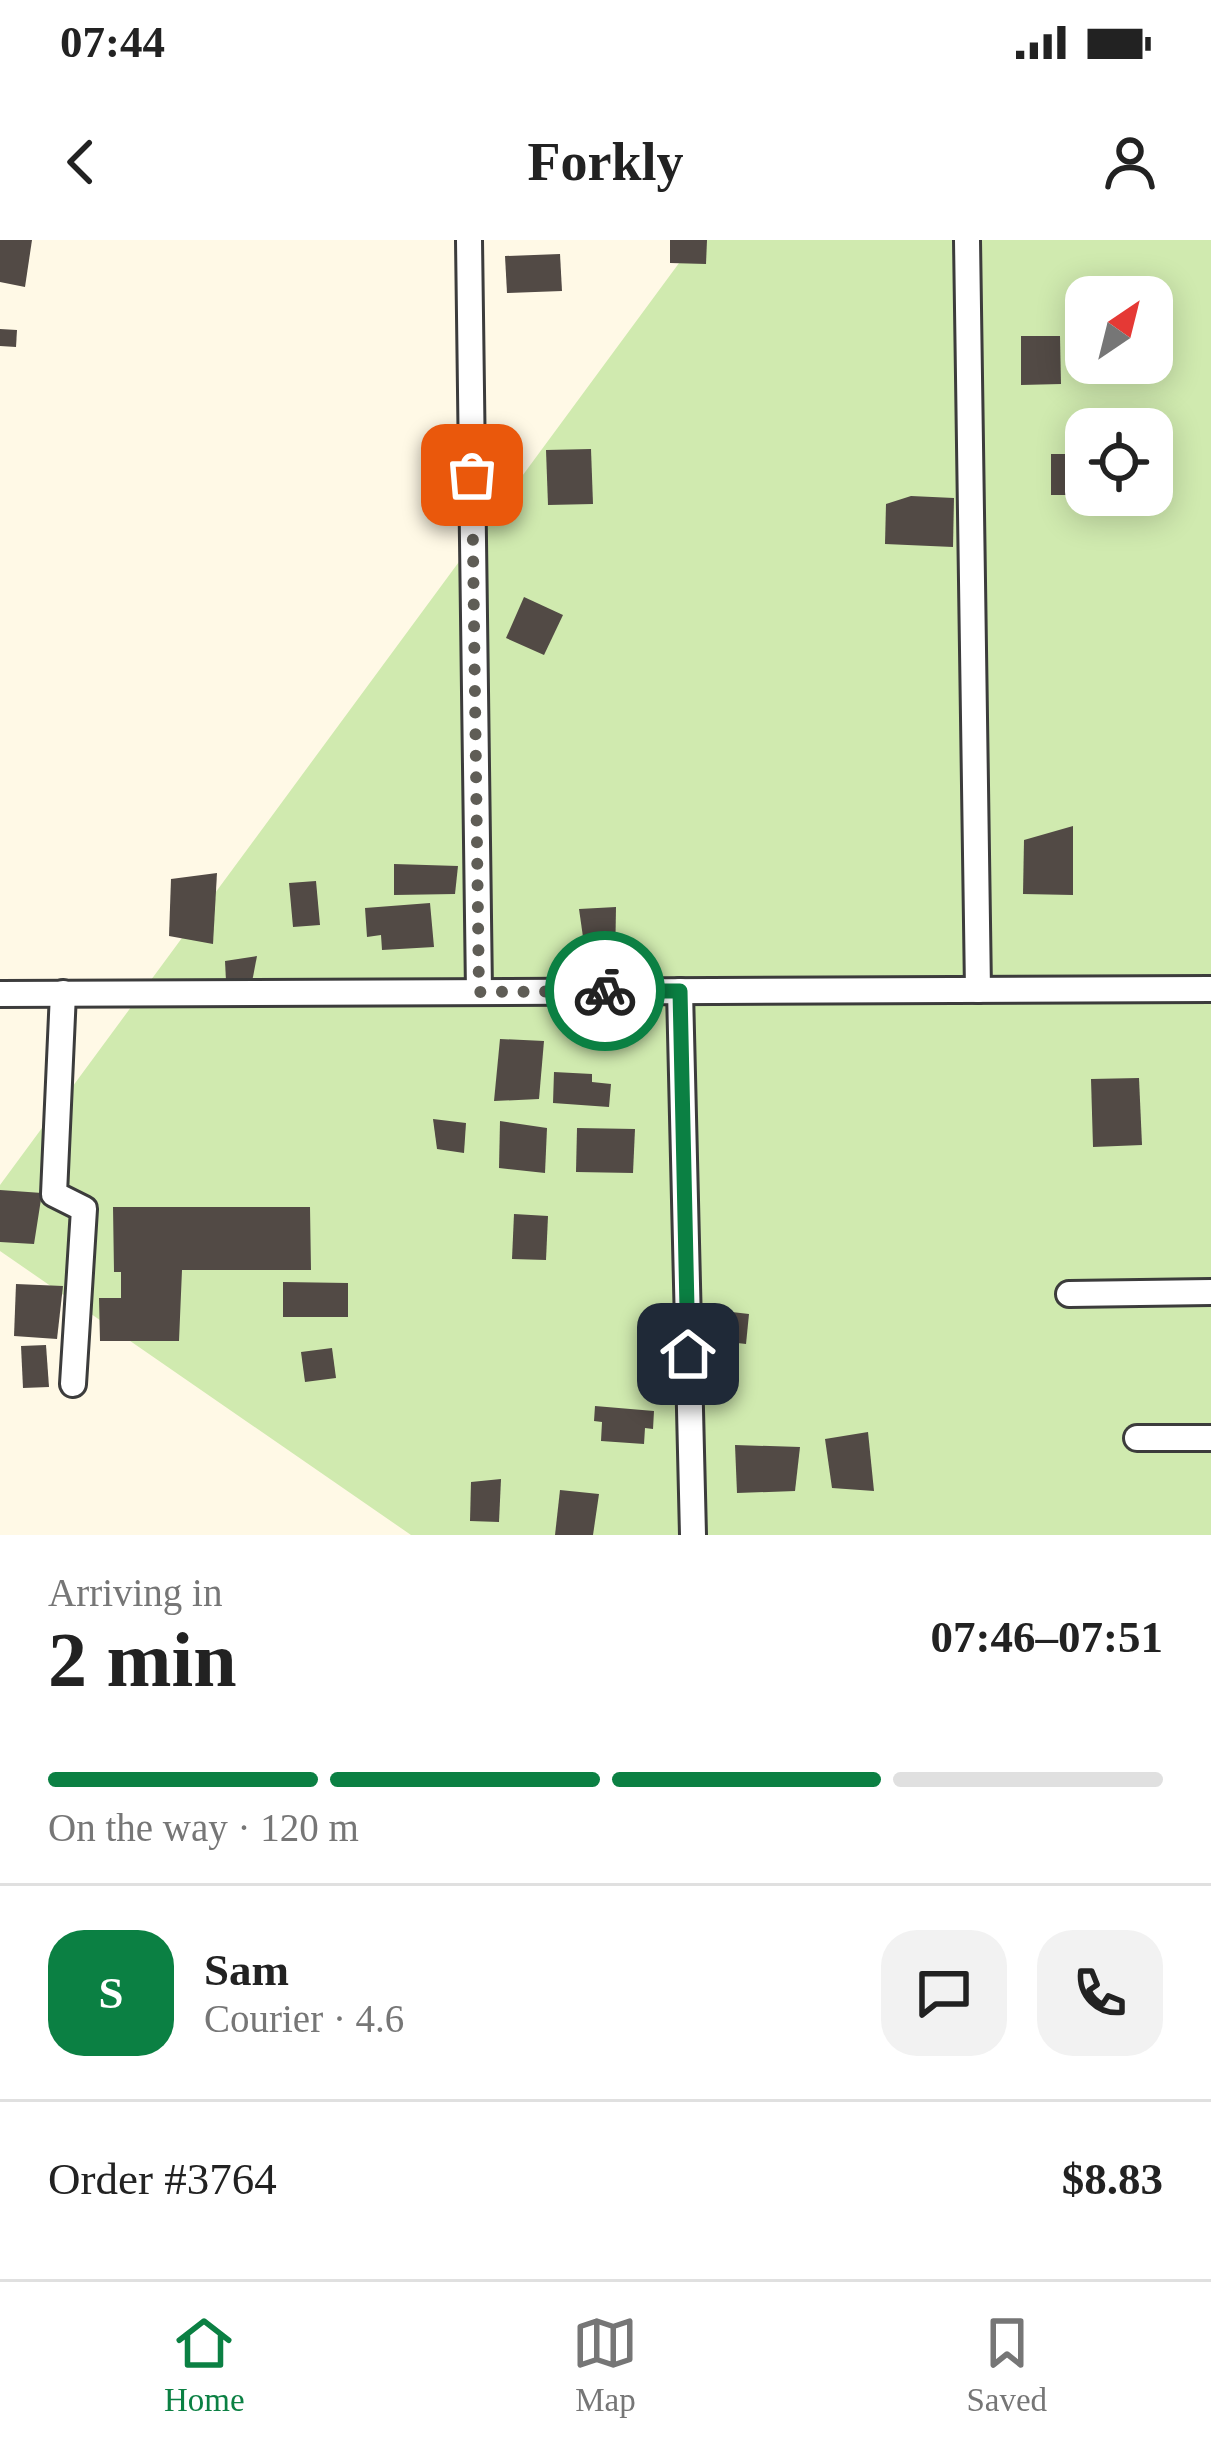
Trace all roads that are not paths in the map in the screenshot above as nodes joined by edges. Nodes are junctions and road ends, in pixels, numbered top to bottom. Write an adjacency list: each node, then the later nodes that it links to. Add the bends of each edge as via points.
1 (469, 240): 6 (street)
2 (967, 240): 4 (street)
3 (1211, 989): 4 (street)
4 (978, 990): 5 (street)
5 (680, 991): 6 (street); 14 (street)
6 (479, 992): 8 (street)
7 (0, 994): 8 (street)
8 (63, 994): 11 (street, via 54,1194 84,1209)
9 (1211, 1292): 10 (street)
10 (1069, 1294)
11 (73, 1384)
12 (1137, 1438): 13 (street)
13 (1211, 1438)
14 (693, 1535)

